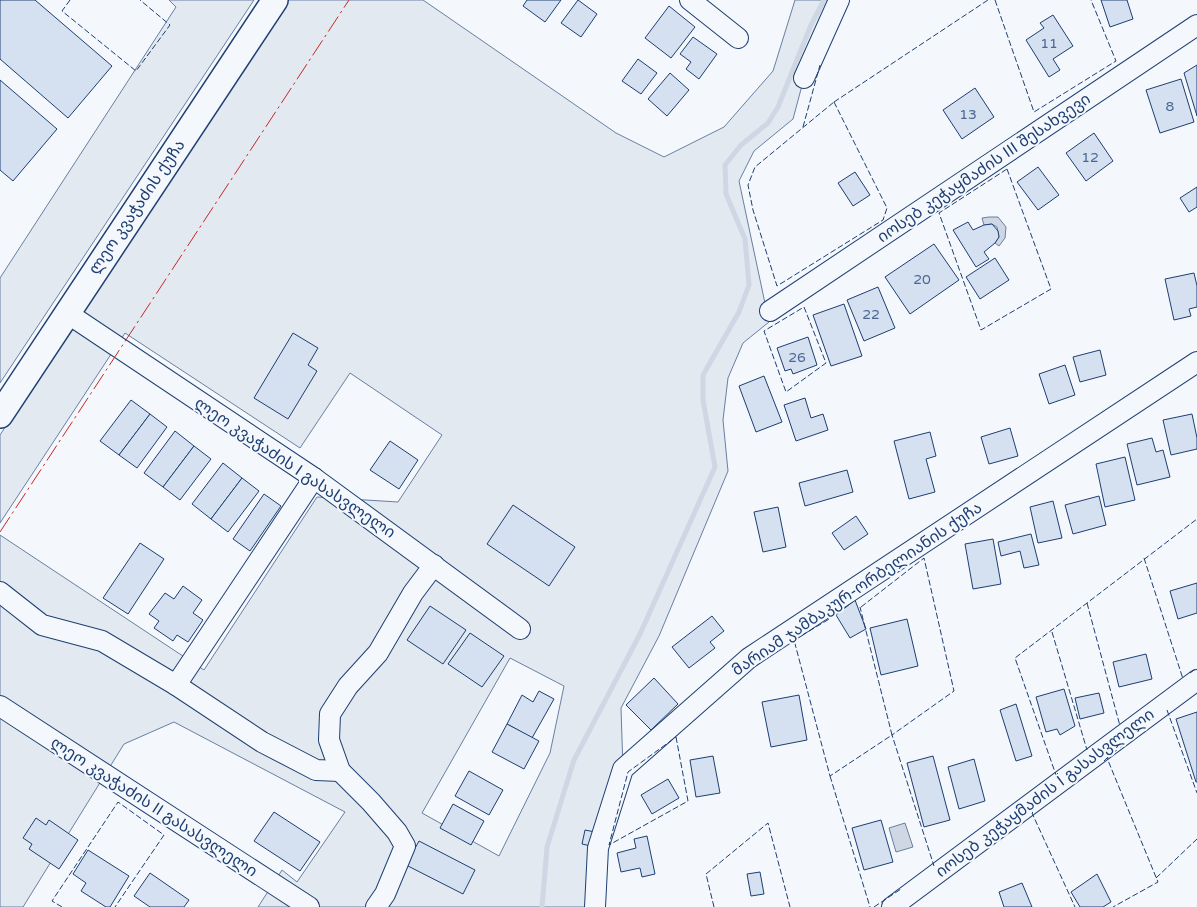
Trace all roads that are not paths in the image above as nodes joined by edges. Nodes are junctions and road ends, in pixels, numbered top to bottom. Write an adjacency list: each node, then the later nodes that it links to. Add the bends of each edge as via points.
1 (274, 0): 8 (main road, ლეო კვაჭაძის ქუჩა)
2 (690, 0): 5 (street)
3 (839, 0): 6 (street)
4 (1197, 25): 7 (street, იოსებ კეჭაყმაძის III შესახვევი)
5 (738, 38)
6 (804, 78)
7 (770, 311)
8 (66, 313): 10 (main road, ლეო კვაჭაძის ქუჩა); 11 (street, ლეო კვაჭაძის I გასასვლელი)
9 (1197, 362): 21 (street, მარიამ ჯამბაკურ-ორბელიანის ქუჩა, via 749,658 684,713 623,769 598,848)
10 (0, 415)
11 (314, 478): 12 (street, ლეო კვაჭაძის I გასასვლელი); 16 (street)
12 (434, 565): 14 (street, ლეო კვაჭაძის I გასასვლელი); 18 (street, via 413,593 378,653 348,686 330,714 330,740)
13 (0, 592): 16 (street, via 42,624 102,641)
14 (520, 629)
15 (1197, 680): 22 (street, იოსებ კეჭაყმაძის I გასასვლელი)
16 (176, 686): 18 (street, via 262,742 316,770)
17 (0, 706): 19 (street, ლეო კვაჭაძის II გასასვლელი)
18 (340, 771): 20 (street, via 397,832 405,846 386,894)
19 (309, 907)
20 (376, 907)
21 (595, 907)
22 (892, 907)

